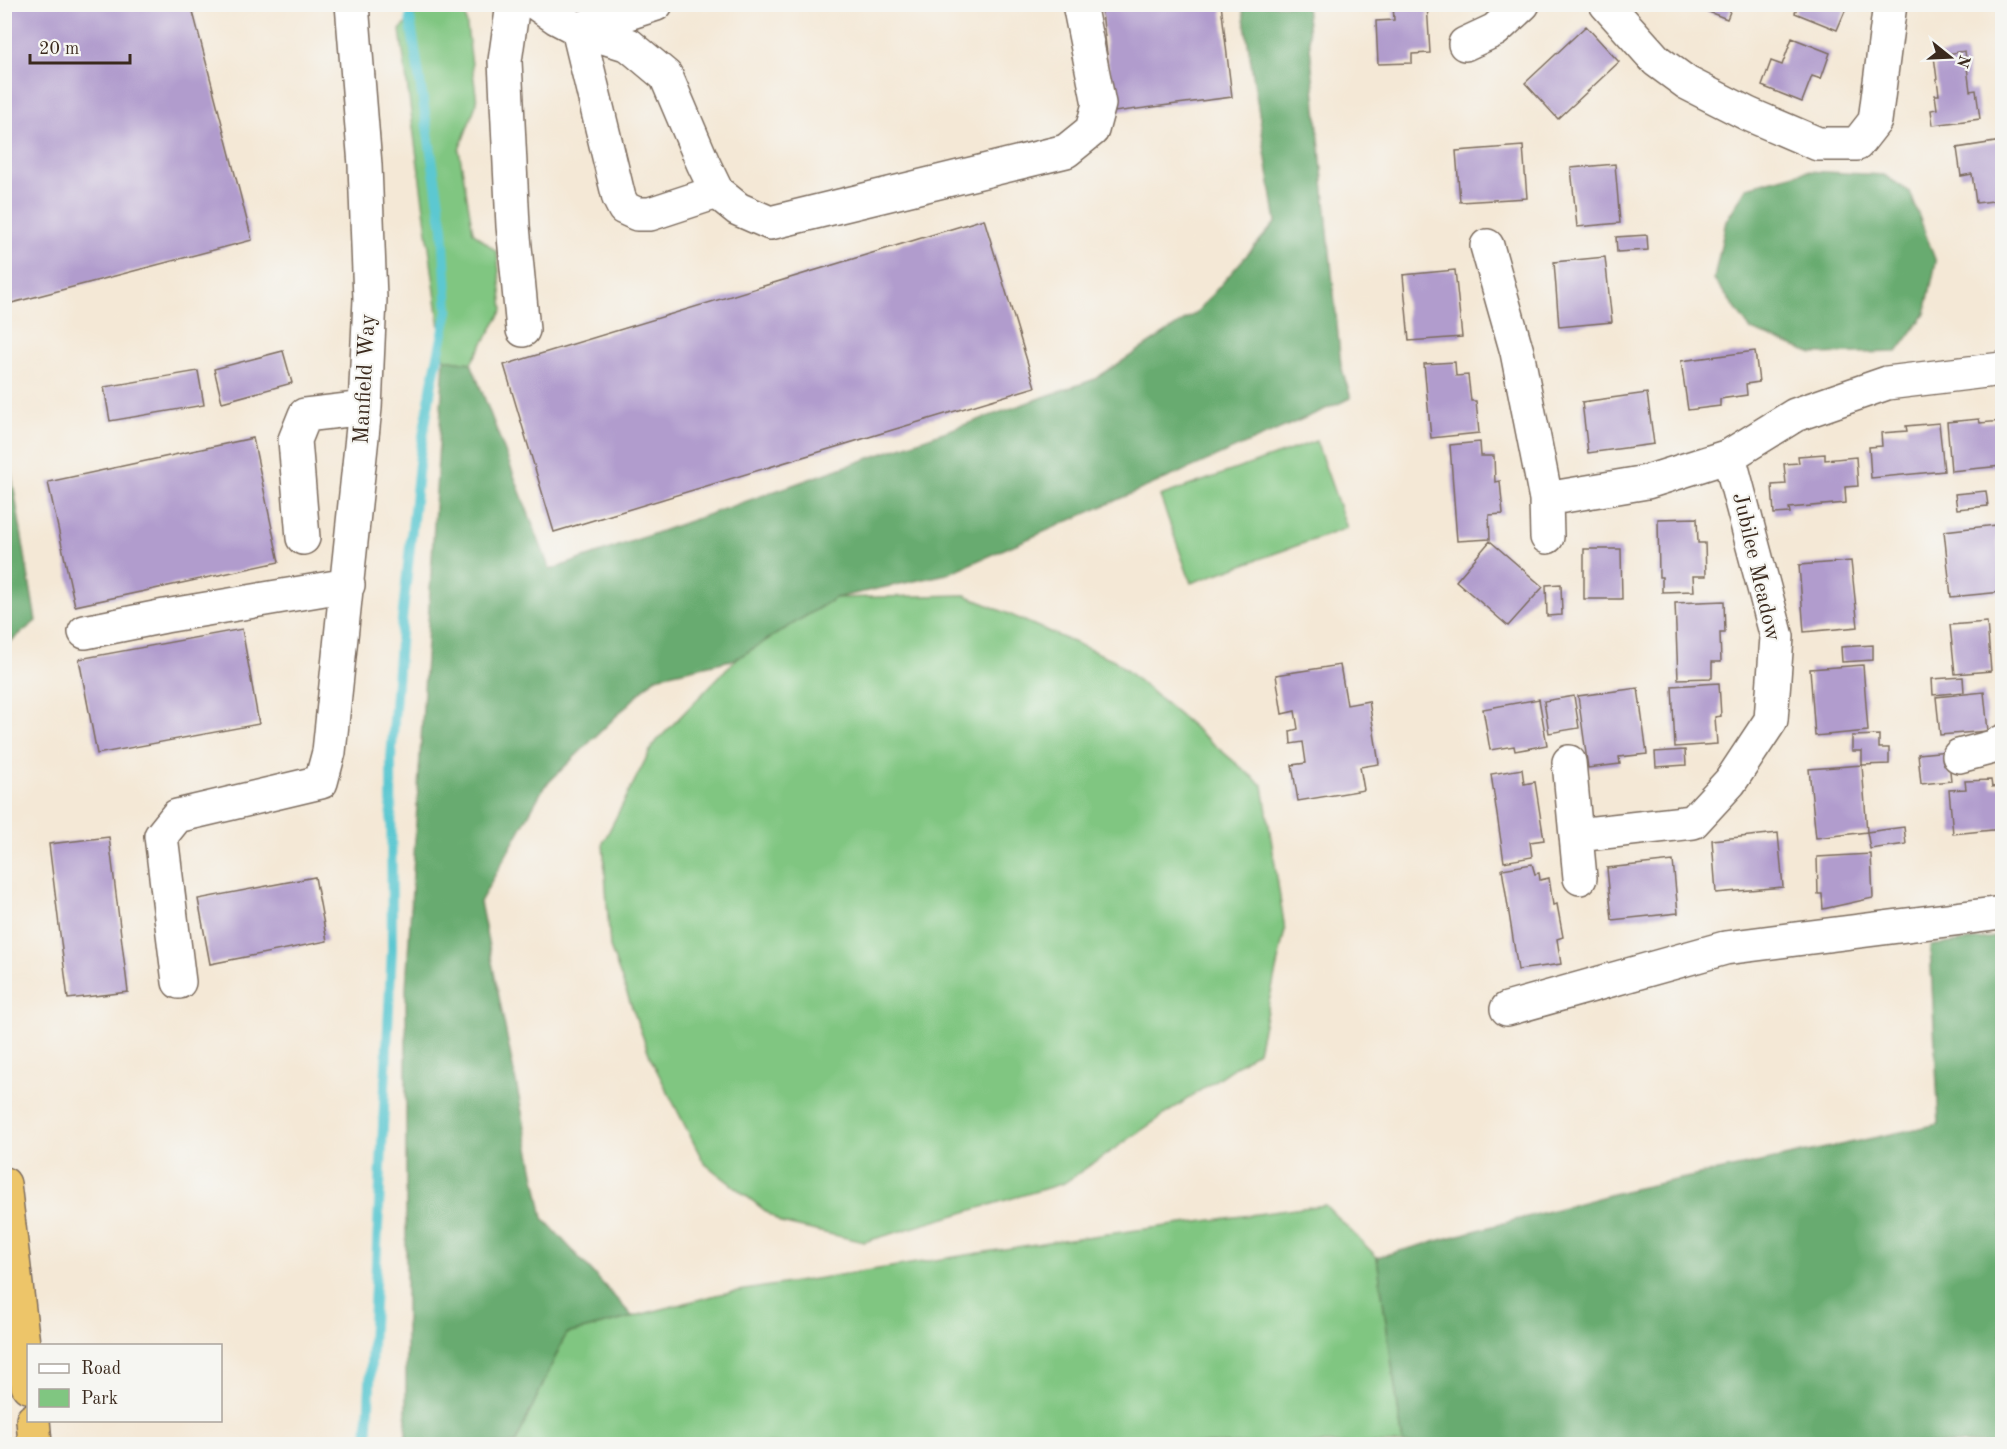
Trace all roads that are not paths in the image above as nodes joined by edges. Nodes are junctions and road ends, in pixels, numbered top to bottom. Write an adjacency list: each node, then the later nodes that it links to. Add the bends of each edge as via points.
1 (352, 4): 15 (street, Manfield Way, via 365,165 370,299)
2 (513, 4): 13 (street, via 505,61 513,226)
3 (537, 4): 9 (street)
4 (656, 4): 9 (street)
5 (1079, 4): 11 (street, via 1099,104 1092,130 1066,151 770,223 738,209)
6 (1524, 4): 10 (street, via 1495,30)
7 (1606, 4): 8 (street, via 1657,61 1687,83 1818,144 1857,144 1875,121)
8 (1890, 4)
9 (578, 29): 11 (street, via 629,45 666,76); 11 (street, via 624,208 636,214 650,214)
10 (1465, 44)
11 (717, 192)
12 (1487, 246): 17 (street, via 1517,352)
13 (523, 330)
14 (2002, 369): 16 (street, via 1887,384 1795,415)
15 (365, 408): 19 (street, via 305,415 295,440); 20 (street, Manfield Way)
16 (1729, 456): 17 (street, via 1647,482); 25 (street, Jubilee Meadow, via 1778,637 1771,720 1730,782 1693,822)
17 (1546, 500): 18 (street)
18 (1547, 537)
19 (303, 538)
20 (348, 585): 21 (street); 28 (street, Manfield Way, via 329,752 321,783 177,816 161,836)
21 (85, 632)
22 (2002, 742): 23 (street)
23 (1959, 756)
24 (1569, 762): 25 (street)
25 (1577, 835): 26 (street)
26 (1580, 878)
27 (2002, 913): 29 (street, via 1725,948)
28 (179, 982)
29 (1507, 1009)
30 (4, 1184): 31 (highway)
31 (27, 1378)
32 (33, 1422): 33 (highway)
33 (35, 1444)

